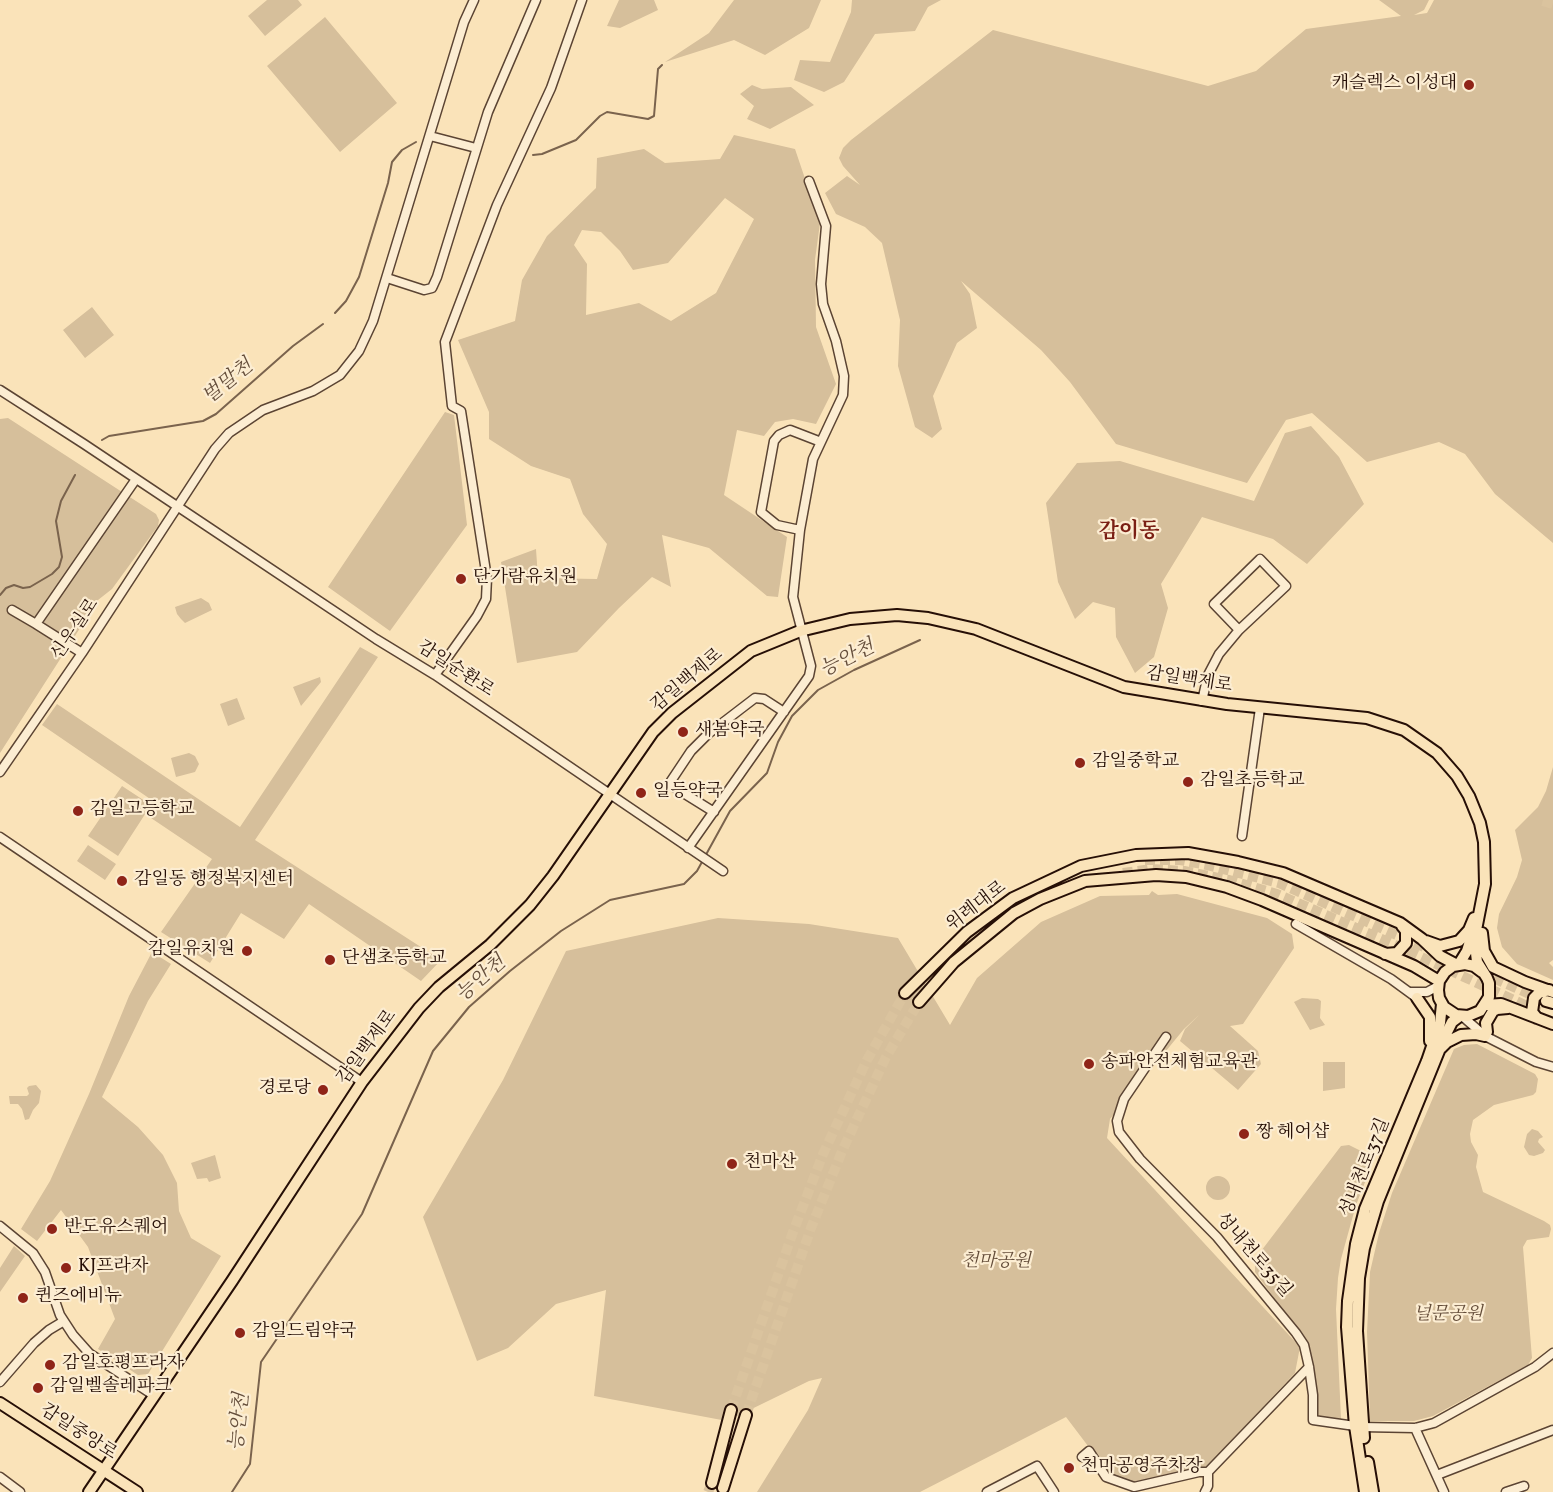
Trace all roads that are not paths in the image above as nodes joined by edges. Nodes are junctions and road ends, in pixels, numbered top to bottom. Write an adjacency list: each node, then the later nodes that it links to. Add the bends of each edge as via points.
1 (474, 0): 4 (street, 신우실로)
2 (536, 0): 5 (street)
3 (582, 0): 18 (street, via 552,88 497,205 445,342 452,406 461,411 486,599)
4 (430, 135): 5 (street); 7 (street, 신우실로)
5 (476, 148): 7 (street, via 432,288 424,290)
6 (809, 181): 9 (street, via 826,226 823,303 844,376 843,394)
7 (387, 278): 11 (street, 신우실로, via 359,351 340,375 313,391 263,410 229,433)
8 (0, 390): 10 (street, 감일순환로)
9 (821, 442): 12 (street, via 813,459); 12 (street, via 790,430 774,441 762,512 777,525)
10 (136, 479): 11 (street, 감일순환로); 14 (street)
11 (178, 506): 17 (street, 신우실로); 18 (street, 감일순환로)
12 (800, 530): 16 (street, via 793,597)
13 (12, 610): 14 (street)
14 (36, 624): 17 (street)
15 (1239, 630): 15 (street, via 1286,586 1260,559 1214,604); 19 (street, via 1208,675)
16 (800, 631): 19 (main road, 감일백제로, via 850,619 897,615 928,618 976,629 1124,687); 21 (street, via 811,666 809,676); 23 (main road, 감일백제로, via 751,651 672,713 653,732)
17 (82, 653): 22 (street, 신우실로)
18 (435, 675): 23 (street, 감일순환로)
19 (1202, 701): 20 (main road, 감일백제로)
20 (1260, 708): 25 (street); 29 (main road, 감일백제로, via 1367,718 1404,730 1437,753 1457,776 1480,823)
21 (784, 712): 24 (street); 24 (street, via 764,699 755,698 692,751 669,784)
22 (0, 772)
23 (609, 794): 27 (street, 감일순환로); 54 (main road, 감일백제로, via 530,905 419,1008)
24 (714, 812): 27 (street)
25 (1242, 836)
26 (0, 837): 54 (street)
27 (691, 851): 28 (street, 감일순환로)
28 (723, 871)
29 (1485, 884): 32 (main road, 감일백제로); 33 (main road, via 1469,930 1459,941 1440,946); 37 (main road, via 1484,951 1493,967)
30 (1400, 923): 33 (main road, 위례대로); 34 (main road, via 1406,931 1406,944 1397,953); 39 (main road, 위례대로, via 1283,873 1188,853 1136,855 1081,866 1013,898 968,932)
31 (1296, 924): 40 (street)
32 (1476, 930): 35 (main road); 36 (main road, via 1476,962)
33 (1422, 939): 35 (main road, 위례대로, via 1440,957)
34 (1385, 954): 38 (main road, 위례대로, via 1414,966); 42 (main road, 위례대로, via 1227,887 1186,877 1126,876 1085,881 1014,913 954,962)
35 (1457, 965): 36 (main road, via 1471,965); 38 (main road, via 1445,972)
36 (1484, 973): 37 (main road); 44 (main road, via 1490,992)
37 (1525, 982): 41 (main road)
38 (1439, 983): 40 (street); 43 (main road)
39 (905, 993)
40 (1414, 995): 43 (main road); 52 (main road, via 1430,1017)
41 (1550, 997): 47 (main road, via 1539,993 1534,998 1532,1012)
42 (919, 1002)
43 (1441, 1003): 46 (main road); 52 (main road, 성내천로37길, via 1440,1023)
44 (1483, 1007): 45 (main road, via 1501,1004); 46 (main road, via 1474,1014); 49 (main road, via 1480,1022)
45 (1518, 1011): 47 (main road); 49 (main road, via 1493,1011 1486,1023)
46 (1461, 1016): 49 (street); 51 (main road, 성내천로37길, via 1450,1025)
47 (1544, 1016): 48 (main road)
48 (1553, 1024)
49 (1488, 1036): 51 (main road, via 1461,1035); 53 (street)
50 (1166, 1037): 59 (street, 성내천로35길, via 1124,1099 1119,1132 1216,1237 1296,1333 1304,1345)
51 (1439, 1051): 55 (main road, 성내천로37길)
52 (1427, 1061): 55 (main road, 성내천로37길)
53 (1553, 1067)
54 (362, 1082): 61 (main road, 감일백제로)
55 (1395, 1150): 65 (main road, 성내천로37길, via 1361,1221 1351,1274 1347,1327)
56 (0, 1226): 57 (street, via 33,1253 45,1272)
57 (64, 1321): 60 (street, via 34,1343); 61 (street, via 89,1353)
58 (1553, 1353): 66 (street, via 1434,1423)
59 (1309, 1367): 65 (street, 성내천로35길, via 1312,1420); 70 (street)
60 (0, 1382)
61 (153, 1395): 69 (main road, 감일백제로)
62 (0, 1403): 69 (main road, 감일중앙로)
63 (731, 1410): 73 (main road)
64 (746, 1415): 75 (main road)
65 (1359, 1426): 66 (street); 82 (main road, 성내천로37길); 83 (main road, 성내천로37길)
66 (1415, 1428): 71 (street)
67 (1553, 1430): 71 (street)
68 (1082, 1457): 70 (street, via 1089,1451 1106,1477 1134,1487)
69 (104, 1470): 77 (main road, 감일백제로); 78 (main road, 감일중앙로)
70 (1208, 1472): 81 (street)
71 (1437, 1474): 84 (street)
72 (1, 1479): 76 (street)
73 (712, 1483)
74 (1524, 1486): 85 (street)
75 (723, 1488)
76 (20, 1492)
77 (89, 1492)
78 (137, 1492)
79 (989, 1492): 80 (street, via 1037,1466)
80 (1054, 1492)
81 (1204, 1492)
82 (1365, 1492)
83 (1373, 1492)
84 (1444, 1492)
85 (1506, 1492)

